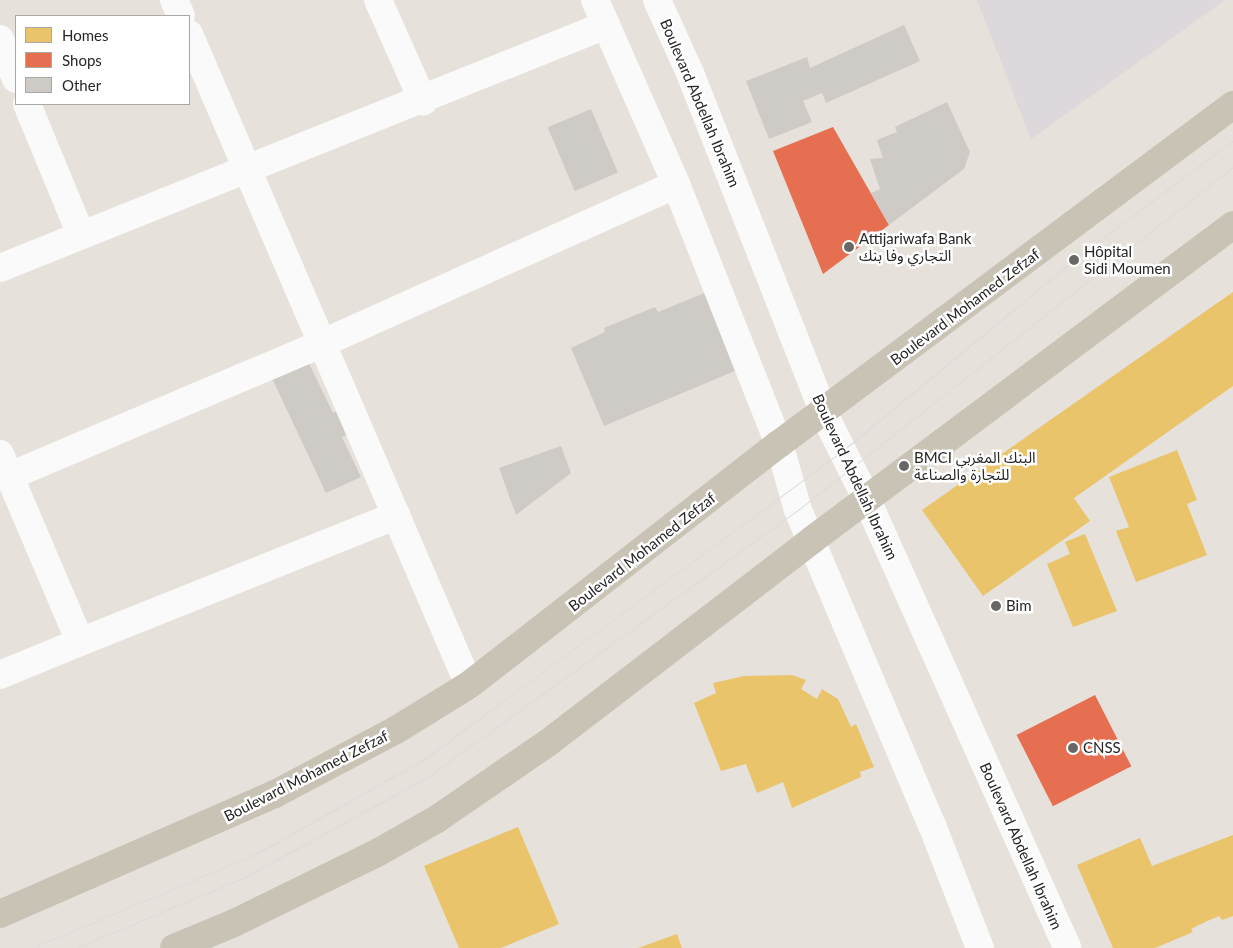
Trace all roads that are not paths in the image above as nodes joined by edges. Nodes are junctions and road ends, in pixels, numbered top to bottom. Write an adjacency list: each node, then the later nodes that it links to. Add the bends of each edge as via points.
1 (174, 0): 5 (street)
2 (378, 0): 10 (street)
3 (595, 0): 6 (street)
4 (657, 0): 19 (street, Boulevard Abdellah Ibrahim, via 690,73)
5 (181, 15)
6 (606, 25): 10 (street); 14 (street)
7 (190, 36): 13 (street)
8 (0, 39): 9 (street)
9 (15, 76)
10 (423, 101): 13 (street)
11 (27, 105): 16 (street)
12 (1233, 105): 19 (main road, Boulevard Mohamed Zefzaf)
13 (247, 170): 16 (street); 18 (street)
14 (676, 184): 18 (street); 20 (street)
15 (1233, 225): 22 (main road)
16 (81, 235): 17 (street)
17 (0, 268)
18 (323, 343): 21 (street); 23 (street)
19 (824, 414): 20 (main road, Boulevard Mohamed Zefzaf); 22 (street, Boulevard Abdellah Ibrahim)
20 (779, 444): 24 (street, via 790,490); 27 (main road, Boulevard Mohamed Zefzaf)
21 (5, 465): 25 (street)
22 (867, 500): 24 (main road); 31 (street, Boulevard Abdellah Ibrahim)
23 (397, 516): 25 (street); 27 (street)
24 (812, 540): 29 (main road, via 549,742 436,819 377,854 232,924); 30 (street)
25 (80, 642): 26 (street)
26 (0, 675)
27 (469, 685): 28 (main road, Boulevard Mohamed Zefzaf, via 396,730 275,794)
28 (0, 914)
29 (174, 948)
30 (980, 948)
31 (1067, 948)

